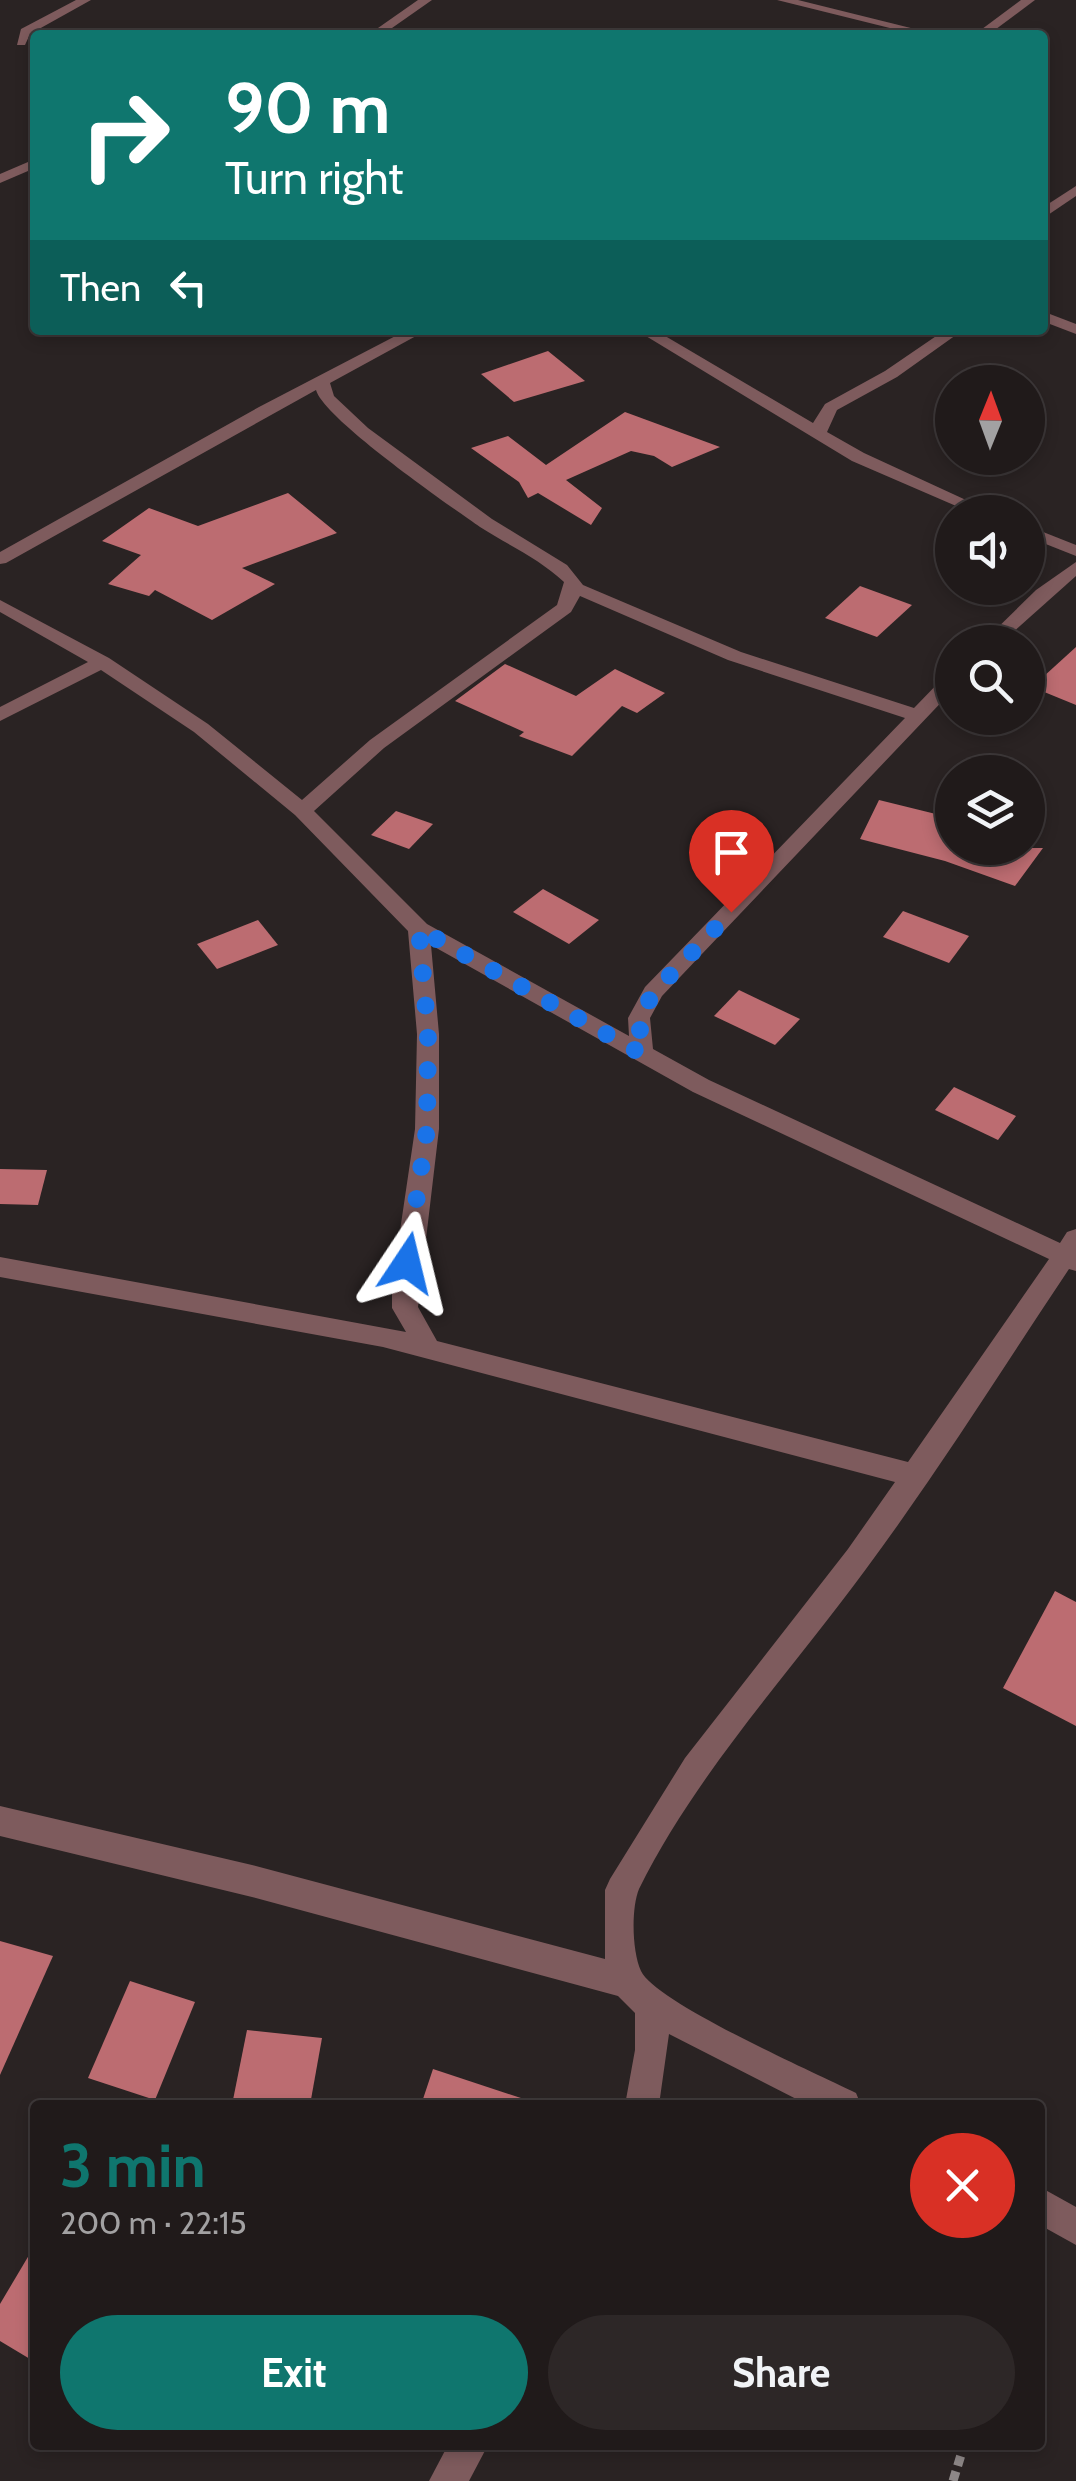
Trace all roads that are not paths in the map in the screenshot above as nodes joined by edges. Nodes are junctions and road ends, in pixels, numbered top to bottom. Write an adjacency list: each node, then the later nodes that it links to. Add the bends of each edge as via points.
1 (85, 0): 8 (street, via 24,32)
2 (426, 0): 5 (street)
3 (782, 0): 6 (street)
4 (1029, 0): 7 (street)
5 (381, 30)
6 (911, 30)
7 (987, 30)
8 (22, 43)
9 (30, 164): 10 (street)
10 (0, 179)
11 (1076, 190): 12 (street)
12 (1048, 211)
13 (1048, 318): 14 (street)
14 (1076, 329)
15 (410, 335): 18 (street)
16 (652, 335): 19 (street)
17 (948, 335): 19 (street, via 832,407)
18 (322, 383): 23 (street); 25 (street, via 326,398 362,431 561,569)
19 (818, 435): 20 (street)
20 (940, 495)
21 (1045, 538): 22 (street)
22 (1076, 551)
23 (0, 559)
24 (1076, 567): 27 (street)
25 (574, 588): 31 (street, via 709,646); 32 (street, via 565,608 377,744)
26 (0, 605): 28 (street)
27 (1010, 625)
28 (102, 662): 30 (street); 32 (street, via 201,728)
29 (935, 696): 31 (street)
30 (0, 715)
31 (915, 715): 34 (street, via 654,992 639,1018)
32 (302, 811): 33 (street)
33 (419, 929): 34 (street); 37 (street, via 427,1129 404,1285 406,1308)
34 (642, 1054): 35 (street)
35 (1072, 1252): 38 (street)
36 (0, 1267): 37 (street)
37 (429, 1350): 38 (street)
38 (914, 1475): 40 (street, via 696,1768 621,1890 618,1953)
39 (0, 1821): 40 (street, via 360,1908)
40 (640, 1993): 41 (street, via 652,2050); 42 (street)
41 (643, 2100)
42 (835, 2100)
43 (1045, 2208): 44 (street)
44 (1076, 2227)
45 (466, 2450): 46 (street)
46 (448, 2481)

